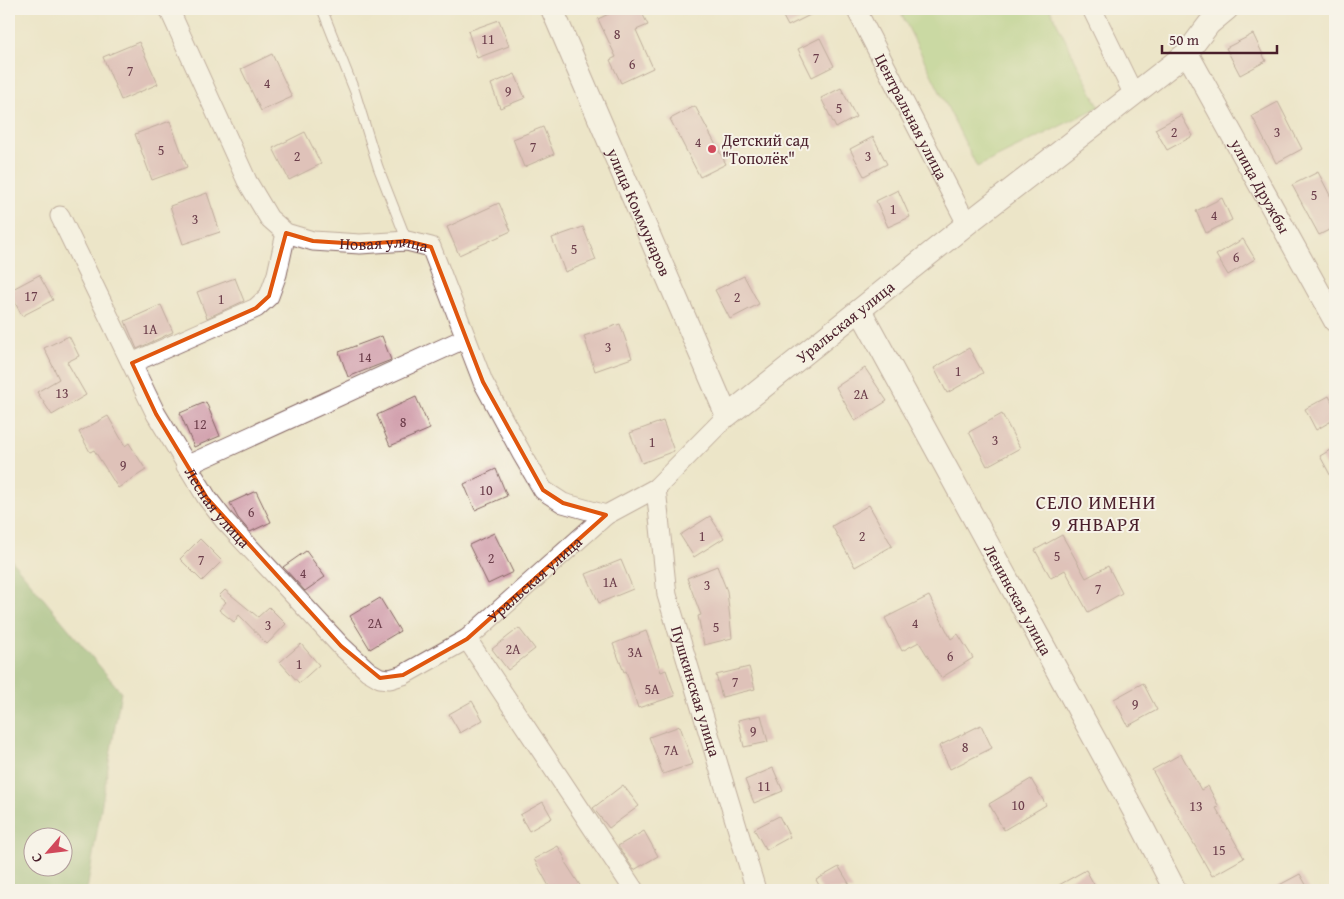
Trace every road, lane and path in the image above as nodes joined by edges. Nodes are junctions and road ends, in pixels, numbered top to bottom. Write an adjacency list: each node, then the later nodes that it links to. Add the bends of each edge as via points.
1 (169, 9): 11 (street, Новая улица, via 247,182 269,218)
2 (322, 9): 12 (lane)
3 (552, 9): 17 (street, улица Коммунаров)
4 (856, 9): 10 (street, Центральная улица)
5 (1092, 9): 8 (street)
6 (1227, 9): 7 (street, Уральская улица, via 1209,24)
7 (1187, 52): 8 (street, Уральская улица); 14 (street, улица Дружбы)
8 (1133, 93): 10 (street, Уральская улица)
9 (60, 216): 16 (street, Лесная улица)
10 (967, 224): 13 (street, Уральская улица)
11 (286, 233): 12 (street, Новая улица, via 313,241 360,244); 16 (street, via 269,296 256,308)
12 (407, 241): 15 (street, Новая улица, via 431,247)
13 (860, 310): 17 (street, Уральская улица); 24 (street, Ленинская улица)
14 (1335, 321)
15 (466, 338): 18 (street); 20 (street, Новая улица, via 484,382 543,490 563,503)
16 (132, 363): 18 (street, Лесная улица)
17 (727, 416): 19 (street, Уральская улица)
18 (186, 466): 21 (street, Лесная улица, via 224,520 368,671 380,678 403,675)
19 (656, 488): 20 (street, Уральская улица); 23 (street, Пушкинская улица, via 667,595)
20 (606, 515): 21 (street, Уральская улица)
21 (467, 639): 22 (street)
22 (634, 890)
23 (756, 890)
24 (1175, 890)

